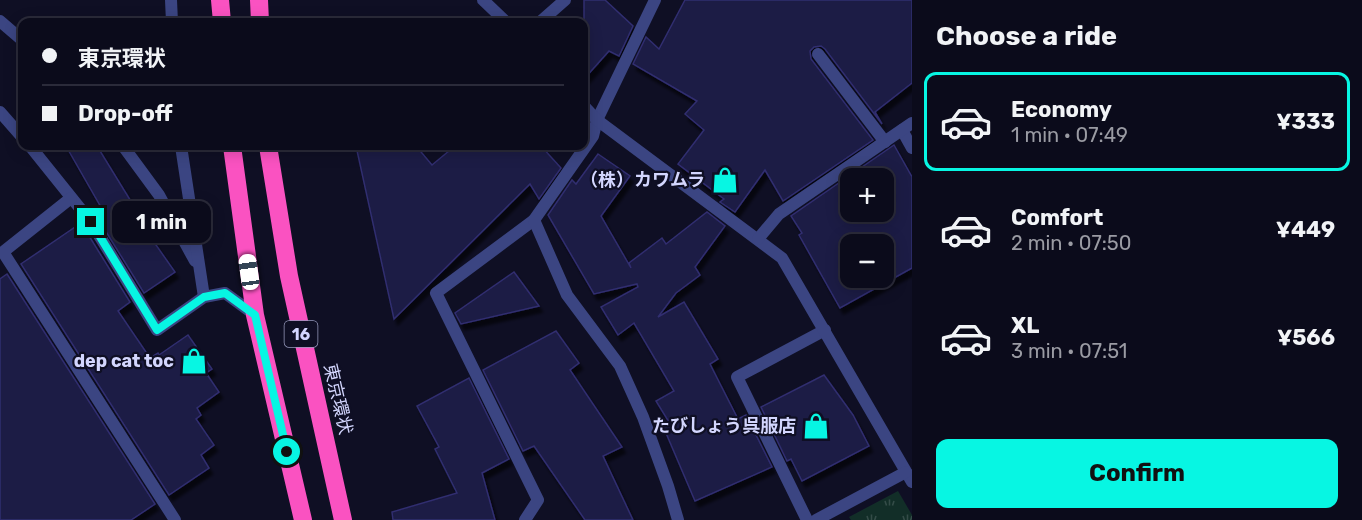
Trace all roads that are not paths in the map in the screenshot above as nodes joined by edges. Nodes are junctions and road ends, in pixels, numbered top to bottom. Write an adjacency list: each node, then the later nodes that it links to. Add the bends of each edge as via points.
1 (171, 0): 7 (street)
2 (220, 0): 8 (highway)
3 (259, 0): 9 (highway)
4 (483, 0): 10 (street)
5 (565, 0): 11 (street)
6 (655, 0): 17 (street)
7 (172, 18)
8 (222, 18)
9 (260, 18)
10 (502, 18)
11 (545, 18)
12 (0, 21): 13 (street)
13 (18, 37)
14 (818, 54): 21 (street)
15 (588, 110): 17 (street)
16 (0, 112): 19 (street)
17 (597, 120): 20 (street); 31 (street)
18 (907, 127): 21 (street); 22 (street)
19 (18, 132)
20 (588, 142)
21 (885, 142): 31 (street, via 779,214)
22 (912, 148)
23 (34, 150): 29 (street)
24 (126, 150): 32 (street, via 159,195)
25 (182, 150): 32 (street)
26 (233, 150): 34 (highway, 16)
27 (269, 150): 39 (highway, 東京環状 / 16, via 289,276)
28 (583, 150): 30 (street)
29 (71, 198): 33 (street, via 91,222 157,330); 37 (street, via 3,252)
30 (534, 220): 40 (street, via 436,293 538,500); 41 (street, via 567,295 620,366 643,417)
31 (758, 240): 35 (street, via 783,258)
32 (200, 270): 33 (street)
33 (204, 297): 34 (street, via 225,293)
34 (255, 315): 38 (highway, 16)
35 (825, 330): 36 (street); 42 (street, via 737,377)
36 (910, 474): 43 (street)
37 (175, 520)
38 (303, 520)
39 (343, 520)
40 (525, 520)
41 (678, 520)
42 (807, 520)
43 (816, 520)

